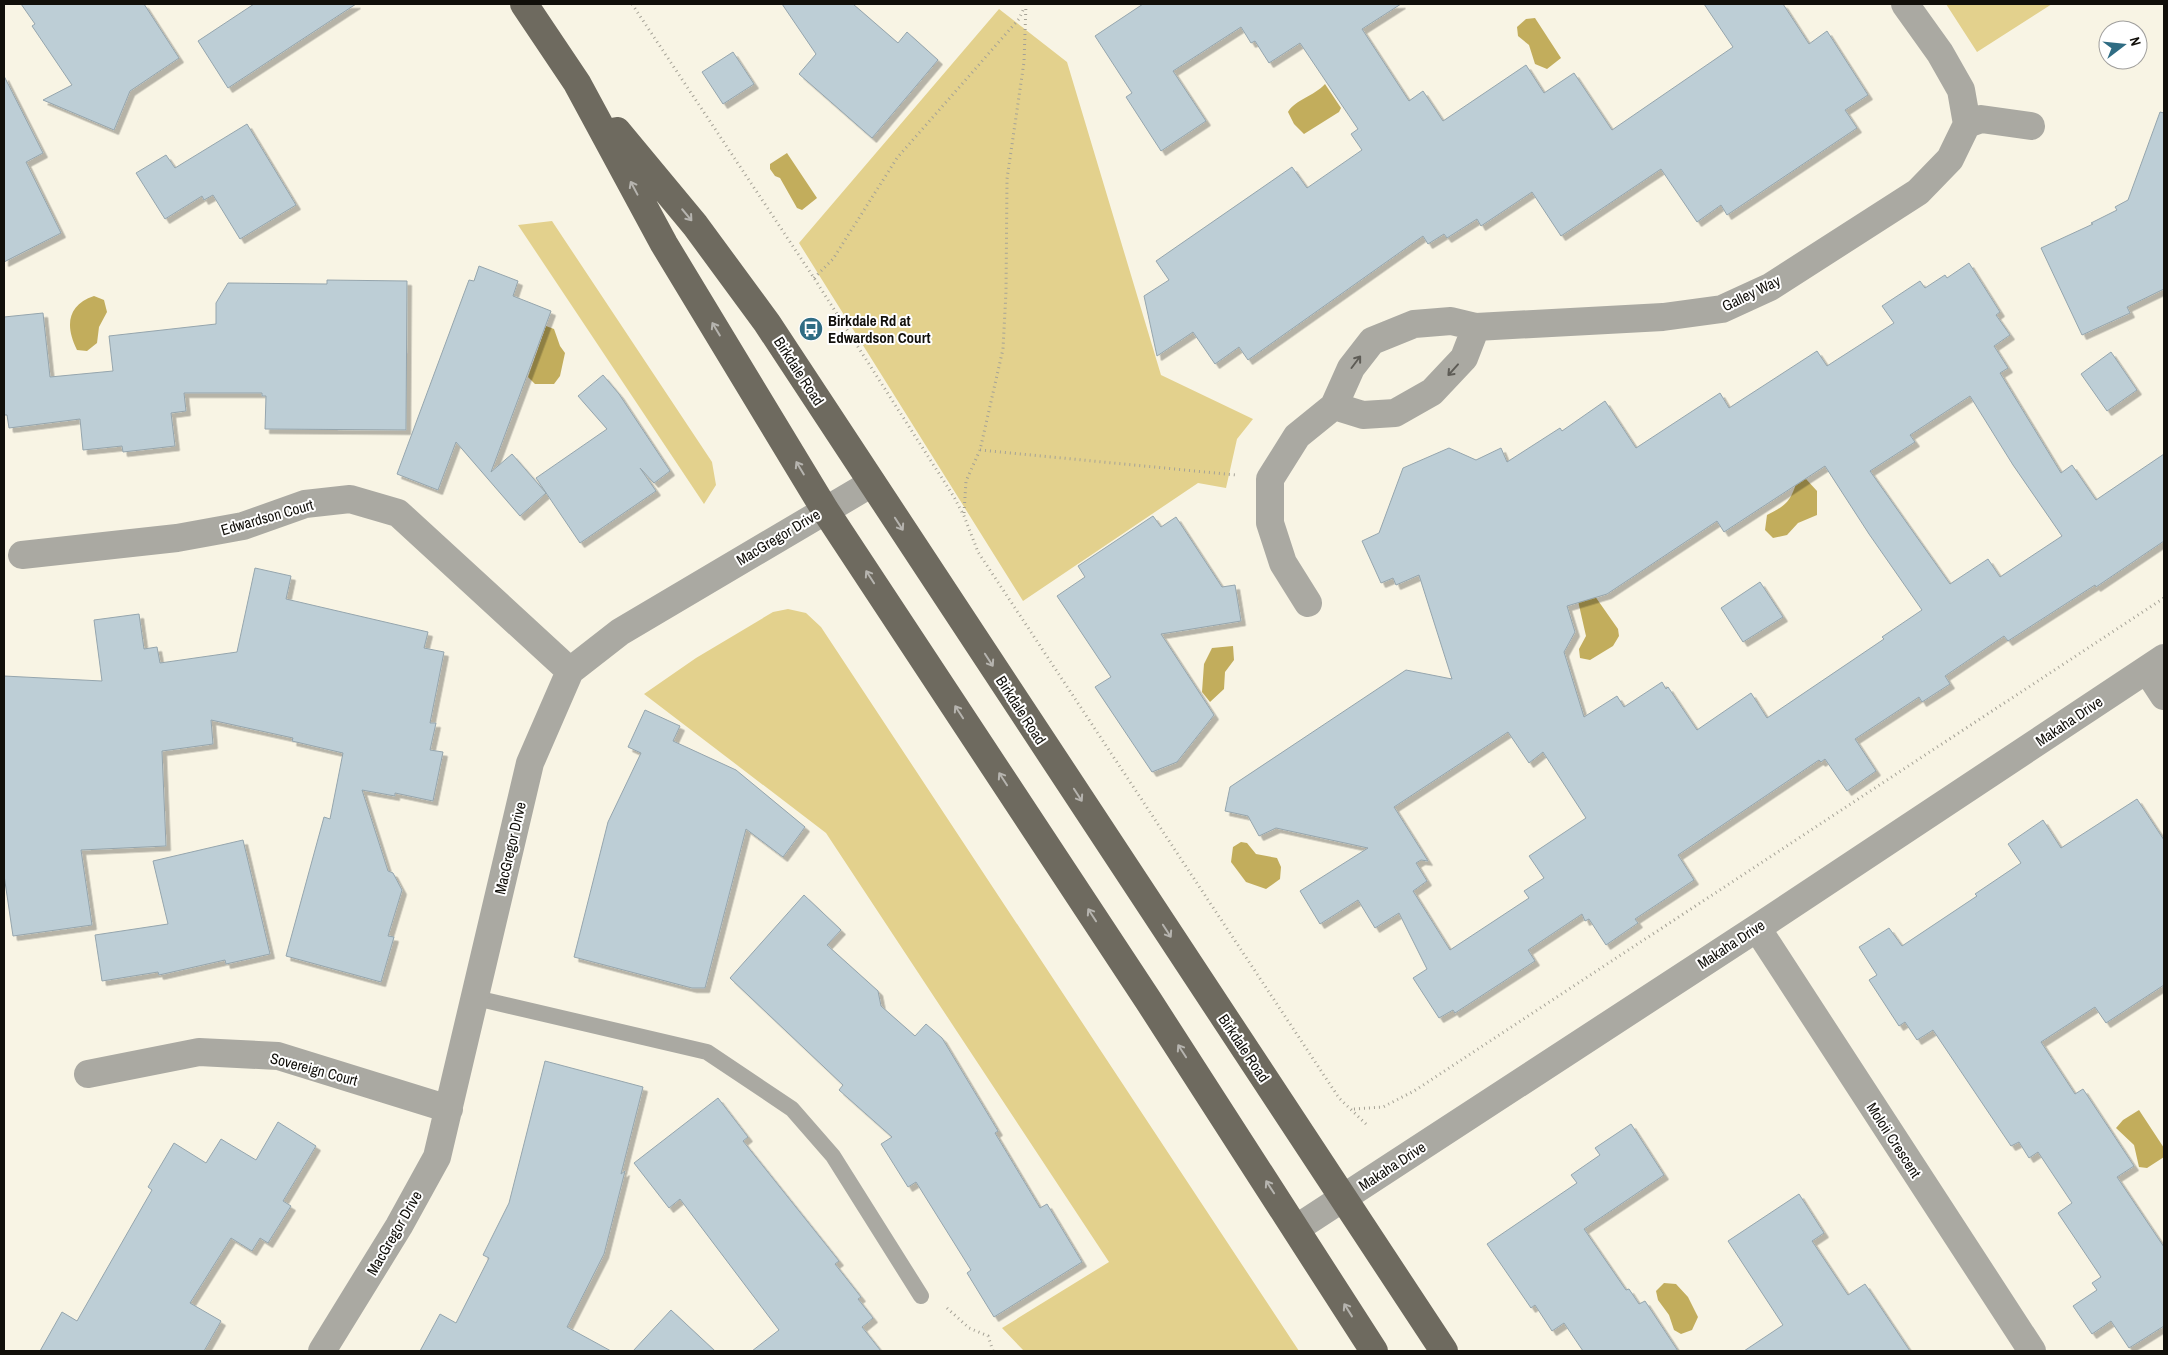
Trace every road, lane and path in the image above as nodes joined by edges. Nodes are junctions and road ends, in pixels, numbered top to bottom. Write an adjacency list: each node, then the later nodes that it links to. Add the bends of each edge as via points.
1 (524, 4): 5 (main road, Birkdale Road)
2 (632, 4): 8 (path)
3 (1905, 4): 6 (street, via 1940,53 1961,90)
4 (1026, 5): 8 (path, via 1019,19 897,158 833,260); 11 (path, via 1024,62 1007,178 1003,349)
5 (578, 83): 13 (main road, Birkdale Road, one-way to 13, via 695,225 767,324); 14 (main road, Birkdale Road, one-way to 5, via 664,244)
6 (1967, 124): 7 (street, via 1981,119); 9 (street, Galley Way, via 1950,159 1918,192 1770,287 1722,309)
7 (2030, 126)
8 (814, 278): 15 (path)
9 (1476, 328): 10 (street, one-way to 10, via 1464,358 1432,392 1395,413 1363,415); 10 (street, Galley Way, one-way to 9, via 1351,368 1372,341 1414,324 1451,321)
10 (1334, 406): 12 (street, Galley Way, via 1297,436)
11 (980, 450): 12 (path); 15 (path, via 966,481)
12 (1270, 479): 18 (street, via 1270,522 1283,563)
13 (872, 483): 14 (street, MacGregor Drive); 28 (main road, Birkdale Road, one-way to 28)
14 (825, 510): 20 (street, MacGregor Drive, via 620,632); 29 (main road, Birkdale Road, one-way to 14)
15 (964, 516): 26 (path, via 978,552 1339,1098)
16 (22, 554): 20 (street, Edwardson Court, via 177,538 243,526 305,504 350,499 398,514)
17 (2164, 598): 26 (path, via 1414,1091 1383,1107)
18 (1308, 603)
19 (2156, 664): 21 (street); 22 (street, Makaha Drive)
20 (570, 671): 23 (street, MacGregor Drive, via 530,763)
21 (2164, 696)
22 (1757, 928): 28 (street, Makaha Drive); 35 (street, Moloii Crescent)
23 (476, 998): 25 (street, MacGregor Drive); 30 (lane, via 707,1052 792,1109 833,1156)
24 (88, 1074): 25 (street, Sovereign Court, via 199,1052 278,1056)
25 (449, 1109): 31 (street, MacGregor Drive, via 437,1157 400,1226)
26 (1353, 1109): 27 (path)
27 (1367, 1125)
28 (1344, 1197): 29 (street, Makaha Drive); 34 (main road, Birkdale Road)
29 (1297, 1228): 33 (main road, Birkdale Road, one-way to 29)
30 (921, 1296): 32 (path, via 948,1308 969,1328 988,1336)
31 (322, 1351)
32 (993, 1351)
33 (1374, 1351)
34 (1444, 1351)
35 (2032, 1351)

